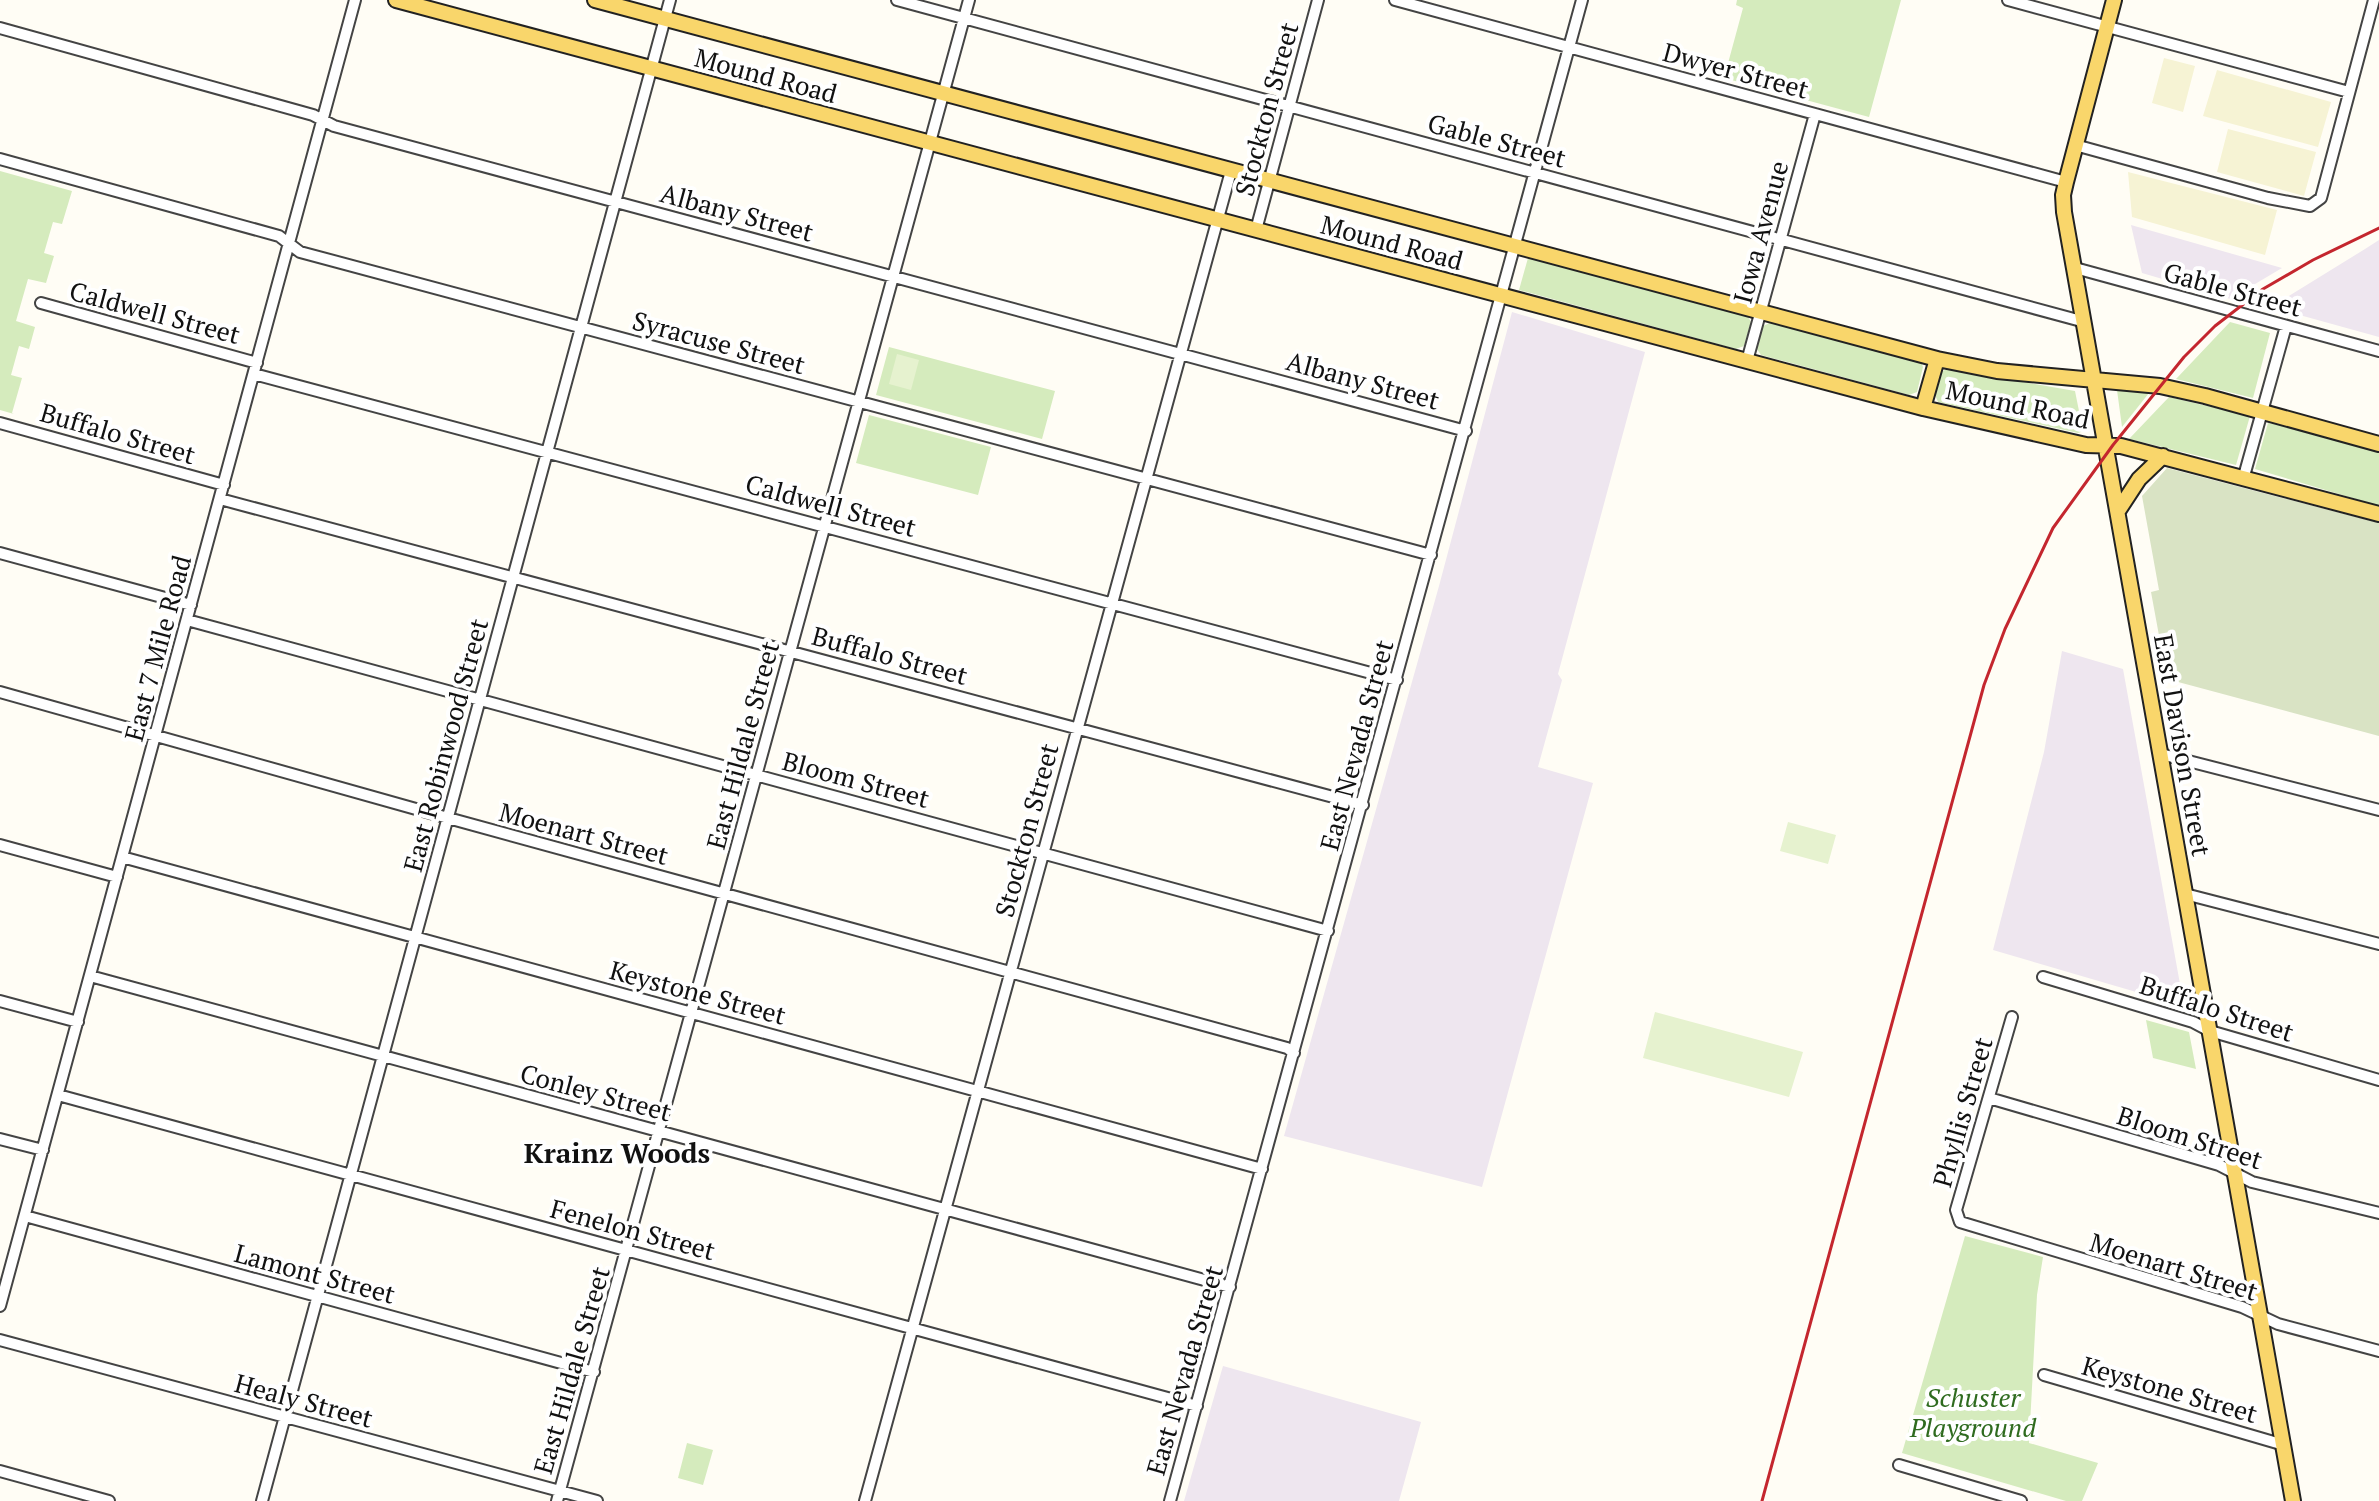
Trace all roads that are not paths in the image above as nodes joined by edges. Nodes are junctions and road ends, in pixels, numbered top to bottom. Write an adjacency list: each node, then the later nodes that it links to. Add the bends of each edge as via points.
1 (355, 0): 24 (street, East 7 Mile Road)
2 (396, 0): 13 (main road, Mound Road)
3 (595, 0): 14 (main road, Mound Road)
4 (670, 0): 14 (street, East Robinwood Street)
5 (897, 0): 15 (street, Gable Street)
6 (969, 0): 15 (street, East Hildale Street)
7 (1318, 0): 22 (street, Stockton Street)
8 (1395, 0): 18 (street, Dwyer Street)
9 (1582, 0): 18 (street, East Nevada Street)
10 (2008, 0): 16 (street)
11 (2114, 0): 16 (main road, East Davison Street)
12 (2374, 0): 20 (street)
13 (418, 3): 19 (main road, Mound Road)
14 (665, 18): 19 (street, East Robinwood Street); 21 (main road, Mound Road)
15 (964, 18): 21 (street, East Hildale Street); 22 (street, Gable Street)
16 (2107, 27): 20 (street); 26 (main road, East Davison Street)
17 (0, 28): 24 (street, Albany Street)
18 (1570, 47): 23 (street, Dwyer Street); 29 (street, East Nevada Street)
19 (652, 69): 25 (main road, Mound Road); 32 (street, East Robinwood Street)
20 (2349, 92): 26 (street, via 2321,198 2310,206)
21 (943, 93): 25 (street, East Hildale Street); 28 (main road, Mound Road)
22 (1289, 107): 29 (street, Gable Street); 30 (street, Stockton Street)
23 (1815, 114): 31 (street, Dwyer Street); 35 (street, Iowa Avenue)
24 (323, 121): 32 (street, Albany Street); 36 (street, East 7 Mile Road)
25 (930, 143): 33 (main road, Mound Road); 39 (street, East Hildale Street)
26 (2075, 145): 31 (main road, East Davison Street)
27 (0, 159): 36 (street, Syracuse Street, via 279,236)
28 (1231, 171): 30 (main road, Mound Road); 33 (street, Stockton Street)
29 (1536, 173): 35 (street, Gable Street); 37 (street, East Nevada Street)
30 (1270, 181): 34 (street, Stockton Street); 37 (main road, Mound Road)
31 (2066, 182): 38 (main road, East Davison Street, via 2064,212)
32 (616, 203): 39 (street, Albany Street); 45 (street, East Robinwood Street)
33 (1218, 220): 34 (main road, Mound Road); 47 (street, Stockton Street)
34 (1256, 230): 40 (main road, Mound Road)
35 (1780, 240): 42 (street, Iowa Avenue); 43 (street, Gable Street)
36 (288, 243): 45 (street, Syracuse Street, via 300,252); 50 (street, East 7 Mile Road)
37 (1516, 247): 40 (street, East Nevada Street); 42 (main road, Mound Road)
38 (2075, 268): 43 (main road, East Davison Street); 44 (street, Gable Street)
39 (893, 277): 47 (street, Albany Street); 52 (street, East Hildale Street)
40 (1502, 297): 49 (main road, Mound Road); 56 (street, East Nevada Street)
41 (41, 303): 50 (street, Caldwell Street)
42 (1760, 313): 48 (main road, Mound Road); 49 (street, Iowa Avenue)
43 (2085, 322): 51 (main road, East Davison Street)
44 (2286, 326): 46 (street, Gable Street); 54 (street)
45 (582, 328): 52 (street, Syracuse Street); 59 (street, East Robinwood Street)
46 (2379, 351)
47 (1181, 353): 56 (street, Albany Street); 62 (street, Stockton Street)
48 (1937, 359): 51 (main road, Mound Road); 53 (main road)
49 (1747, 361): 53 (main road, Mound Road)
50 (255, 368): 59 (street, Caldwell Street); 63 (street, East 7 Mile Road)
51 (2094, 380): 54 (main road, Mound Road, via 2160,386); 57 (main road, East Davison Street)
52 (859, 402): 62 (street, Syracuse Street); 67 (street, East Hildale Street)
53 (1923, 408): 57 (main road, Mound Road, via 2086,445)
54 (2262, 412): 58 (main road, Mound Road); 61 (street)
55 (0, 423): 63 (street, Buffalo Street)
56 (1466, 431): 69 (street, East Nevada Street)
57 (2104, 444): 60 (main road, Mound Road); 65 (main road, East Davison Street)
58 (2379, 444)
59 (548, 453): 67 (street, Caldwell Street); 70 (street, East Robinwood Street)
60 (2163, 456): 61 (main road, Mound Road); 65 (main road, via 2139,479)
61 (2244, 476): 66 (main road, Mound Road)
62 (1146, 479): 69 (street, Syracuse Street); 71 (street, Stockton Street)
63 (224, 485): 64 (street, East 7 Mile Road)
64 (220, 499): 70 (street, Buffalo Street); 72 (street, East 7 Mile Road)
65 (2118, 511): 80 (main road, East Davison Street)
66 (2379, 514)
67 (825, 527): 71 (street, Caldwell Street); 74 (street, East Hildale Street)
68 (0, 553): 72 (street)
69 (1431, 555): 75 (street, East Nevada Street)
70 (514, 578): 74 (street, Buffalo Street); 77 (street, East Robinwood Street)
71 (1111, 603): 75 (street, Caldwell Street); 78 (street, Stockton Street)
72 (191, 605): 73 (street, East 7 Mile Road)
73 (187, 620): 77 (street, Bloom Street); 79 (street, East 7 Mile Road)
74 (790, 652): 78 (street, Buffalo Street); 81 (street, East Hildale Street)
75 (1397, 680): 82 (street, East Nevada Street)
76 (0, 692): 79 (street, Moenart Street)
77 (480, 699): 81 (street, Bloom Street); 84 (street, East Robinwood Street)
78 (1077, 728): 82 (street, Buffalo Street); 86 (street, Stockton Street)
79 (156, 736): 84 (street, Moenart Street); 87 (street, East 7 Mile Road)
80 (2161, 754): 83 (street); 90 (main road, East Davison Street)
81 (756, 775): 86 (street, Bloom Street); 89 (street, East Hildale Street)
82 (1363, 805): 91 (street, East Nevada Street)
83 (2379, 810)
84 (448, 818): 89 (street, Moenart Street); 92 (street, East Robinwood Street)
85 (0, 845): 88 (street)
86 (1043, 853): 91 (street, Bloom Street); 94 (street, Stockton Street)
87 (122, 857): 88 (street, East 7 Mile Road); 92 (street, Keystone Street)
88 (117, 877): 95 (street, East 7 Mile Road)
89 (724, 894): 94 (street, Moenart Street); 98 (street, East Hildale Street)
90 (2185, 894): 93 (street); 101 (main road, East Davison Street)
91 (1328, 931): 102 (street, East Nevada Street)
92 (416, 937): 98 (street, Keystone Street); 103 (street, East Robinwood Street)
93 (2379, 944)
94 (1010, 972): 102 (street, Moenart Street); 105 (street, Stockton Street)
95 (90, 976): 100 (street, East 7 Mile Road); 103 (street, Conley Street)
96 (2043, 977): 101 (street, Buffalo Street)
97 (6, 1002): 100 (street)
98 (692, 1013): 105 (street, Keystone Street); 108 (street, East Hildale Street)
99 (2012, 1017): 107 (street, Phyllis Street)
100 (78, 1022): 106 (street, East 7 Mile Road)
101 (2210, 1031): 104 (street, Buffalo Street); 112 (main road, East Davison Street)
102 (1294, 1053): 111 (street, East Nevada Street)
103 (383, 1056): 108 (street, Conley Street); 113 (street, East Robinwood Street)
104 (2379, 1080)
105 (977, 1091): 111 (street, Keystone Street); 114 (street, Stockton Street)
106 (58, 1095): 110 (street, East 7 Mile Road); 113 (street, Fenelon Street)
107 (1989, 1098): 112 (street, Bloom Street); 117 (street, Phyllis Street, via 1956,1210)
108 (659, 1132): 114 (street, Conley Street); 118 (street, East Hildale Street)
109 (0, 1139): 110 (street)
110 (43, 1150): 116 (street, East 7 Mile Road)
111 (1262, 1169): 120 (street, East Nevada Street)
112 (2235, 1173): 115 (street, Bloom Street, via 2252,1182); 123 (main road, East Davison Street)
113 (351, 1175): 118 (street, Fenelon Street); 121 (street, East Robinwood Street)
114 (945, 1210): 120 (street, Conley Street); 124 (street, Stockton Street)
115 (2379, 1213)
116 (25, 1216): 119 (street, East 7 Mile Road); 121 (street, Lamont Street)
117 (1958, 1219): 123 (street, Moenart Street, via 1964,1226)
118 (627, 1250): 124 (street, Fenelon Street); 127 (street, East Hildale Street)
119 (6, 1264): 122 (street, East 7 Mile Road)
120 (1230, 1287): 129 (street, East Nevada Street)
121 (318, 1297): 127 (street, Lamont Street); 130 (street, East Robinwood Street)
122 (0, 1306)
123 (2260, 1316): 126 (street, Moenart Street); 131 (main road, East Davison Street)
124 (912, 1328): 129 (street, Fenelon Street); 138 (street, Stockton Street)
125 (0, 1340): 130 (street, Healy Street)
126 (2379, 1351)
127 (594, 1372): 134 (street, East Hildale Street)
128 (2044, 1375): 131 (street, Keystone Street)
129 (1197, 1406): 139 (street, East Nevada Street)
130 (285, 1418): 134 (street, Healy Street); 136 (street, East Robinwood Street)
131 (2284, 1445): 141 (main road, East Davison Street)
132 (1899, 1465): 140 (street)
133 (0, 1471): 135 (street)
134 (558, 1496): 137 (street, Healy Street)
135 (109, 1501)
136 (262, 1501)
137 (597, 1501)
138 (865, 1501)
139 (1170, 1501)
140 (2021, 1501)
141 (2293, 1501)

